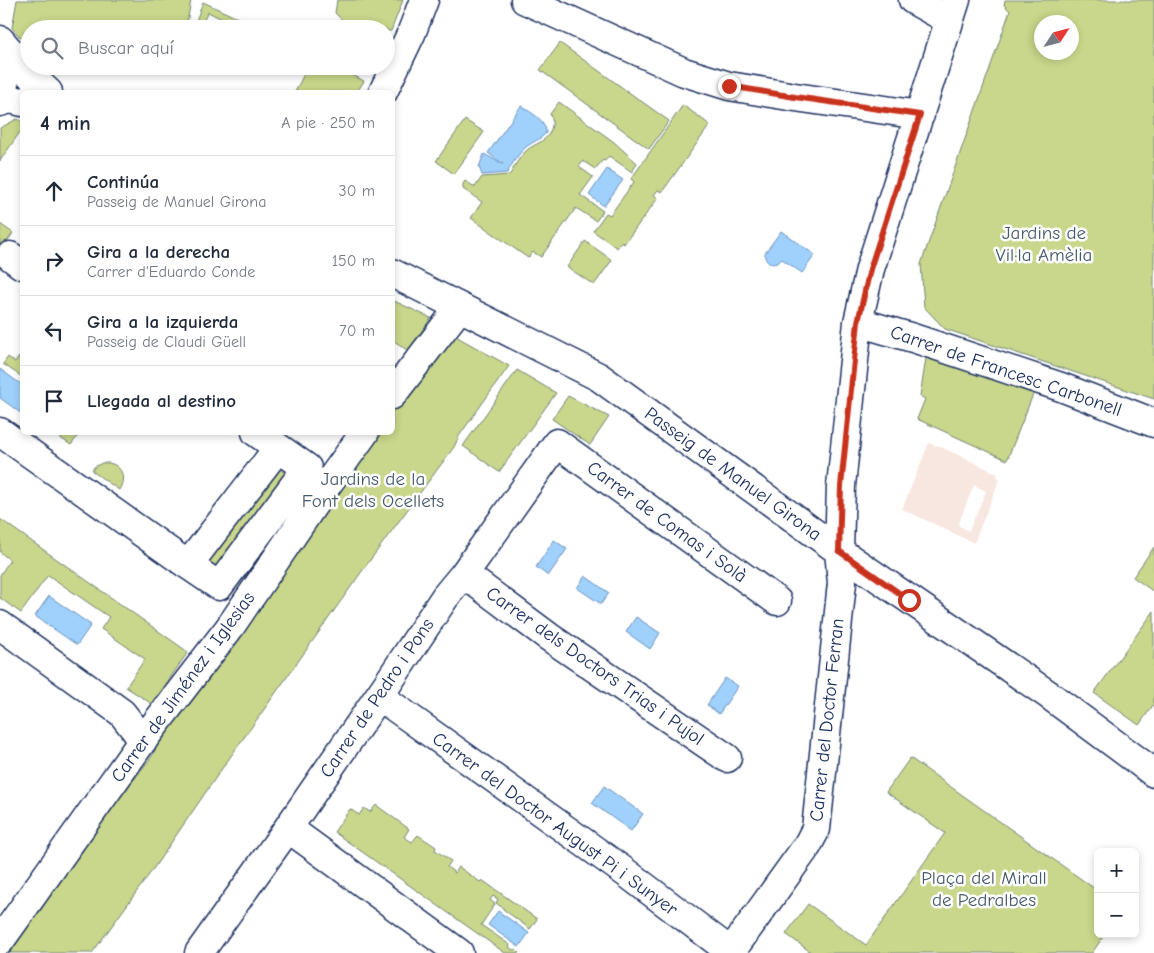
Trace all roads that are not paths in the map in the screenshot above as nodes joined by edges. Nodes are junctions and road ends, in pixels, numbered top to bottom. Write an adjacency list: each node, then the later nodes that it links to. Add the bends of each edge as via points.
1 (424, 0): 7 (street)
2 (525, 0): 15 (street, via 684,72 729,86)
3 (912, 0): 4 (street)
4 (953, 10): 15 (street, Carrer del Doctor Ferran)
5 (1, 41): 6 (street); 10 (street, via 8,56 8,66)
6 (20, 63)
7 (395, 67)
8 (31, 75): 11 (street)
9 (391, 75): 12 (street)
10 (0, 90)
11 (46, 90)
12 (384, 90)
13 (0, 102): 14 (street, via 10,99)
14 (20, 102)
15 (920, 115): 18 (street, Carrer del Doctor Ferran, via 870,269)
16 (395, 274): 17 (street, Passeig de Manuel Girona)
17 (460, 307): 19 (street); 25 (street, Passeig de Manuel Girona, via 599,378)
18 (858, 322): 20 (street, Carrer de Francesc Carbonell, via 1061,387); 25 (street, Carrer del Doctor Ferran, via 841,486)
19 (395, 391)
20 (1154, 423)
21 (0, 432): 26 (street)
22 (363, 435): 31 (street, Carrer de Jiménez i Iglesias, via 230,627)
23 (267, 440): 26 (street); 26 (street, via 307,468 219,586)
24 (557, 443): 27 (street, Carrer de Pedro i Pons); 28 (street, Carrer de Comas i Solà)
25 (839, 551): 33 (street, Passeig de Manuel Girona, via 1048,695); 36 (street, Carrer del Doctor Ferran, via 842,582 816,829)
26 (188, 565)
27 (464, 574): 30 (street, Carrer de Pedro i Pons); 32 (street, Carrer dels Doctors Trias i Pujol, via 549,637)
28 (777, 600)
29 (0, 625): 31 (street, via 122,714)
30 (379, 696): 34 (street, Carrer de Pedro i Pons); 36 (street, Carrer del Doctor August Pi i Sunyer)
31 (144, 740): 35 (street, Carrer de Jiménez i Iglesias)
32 (726, 758)
33 (1154, 773)
34 (288, 828): 37 (street, Carrer de Pedro i Pons); 38 (street)
35 (0, 941)
36 (731, 952)
37 (200, 953)
38 (459, 953)

